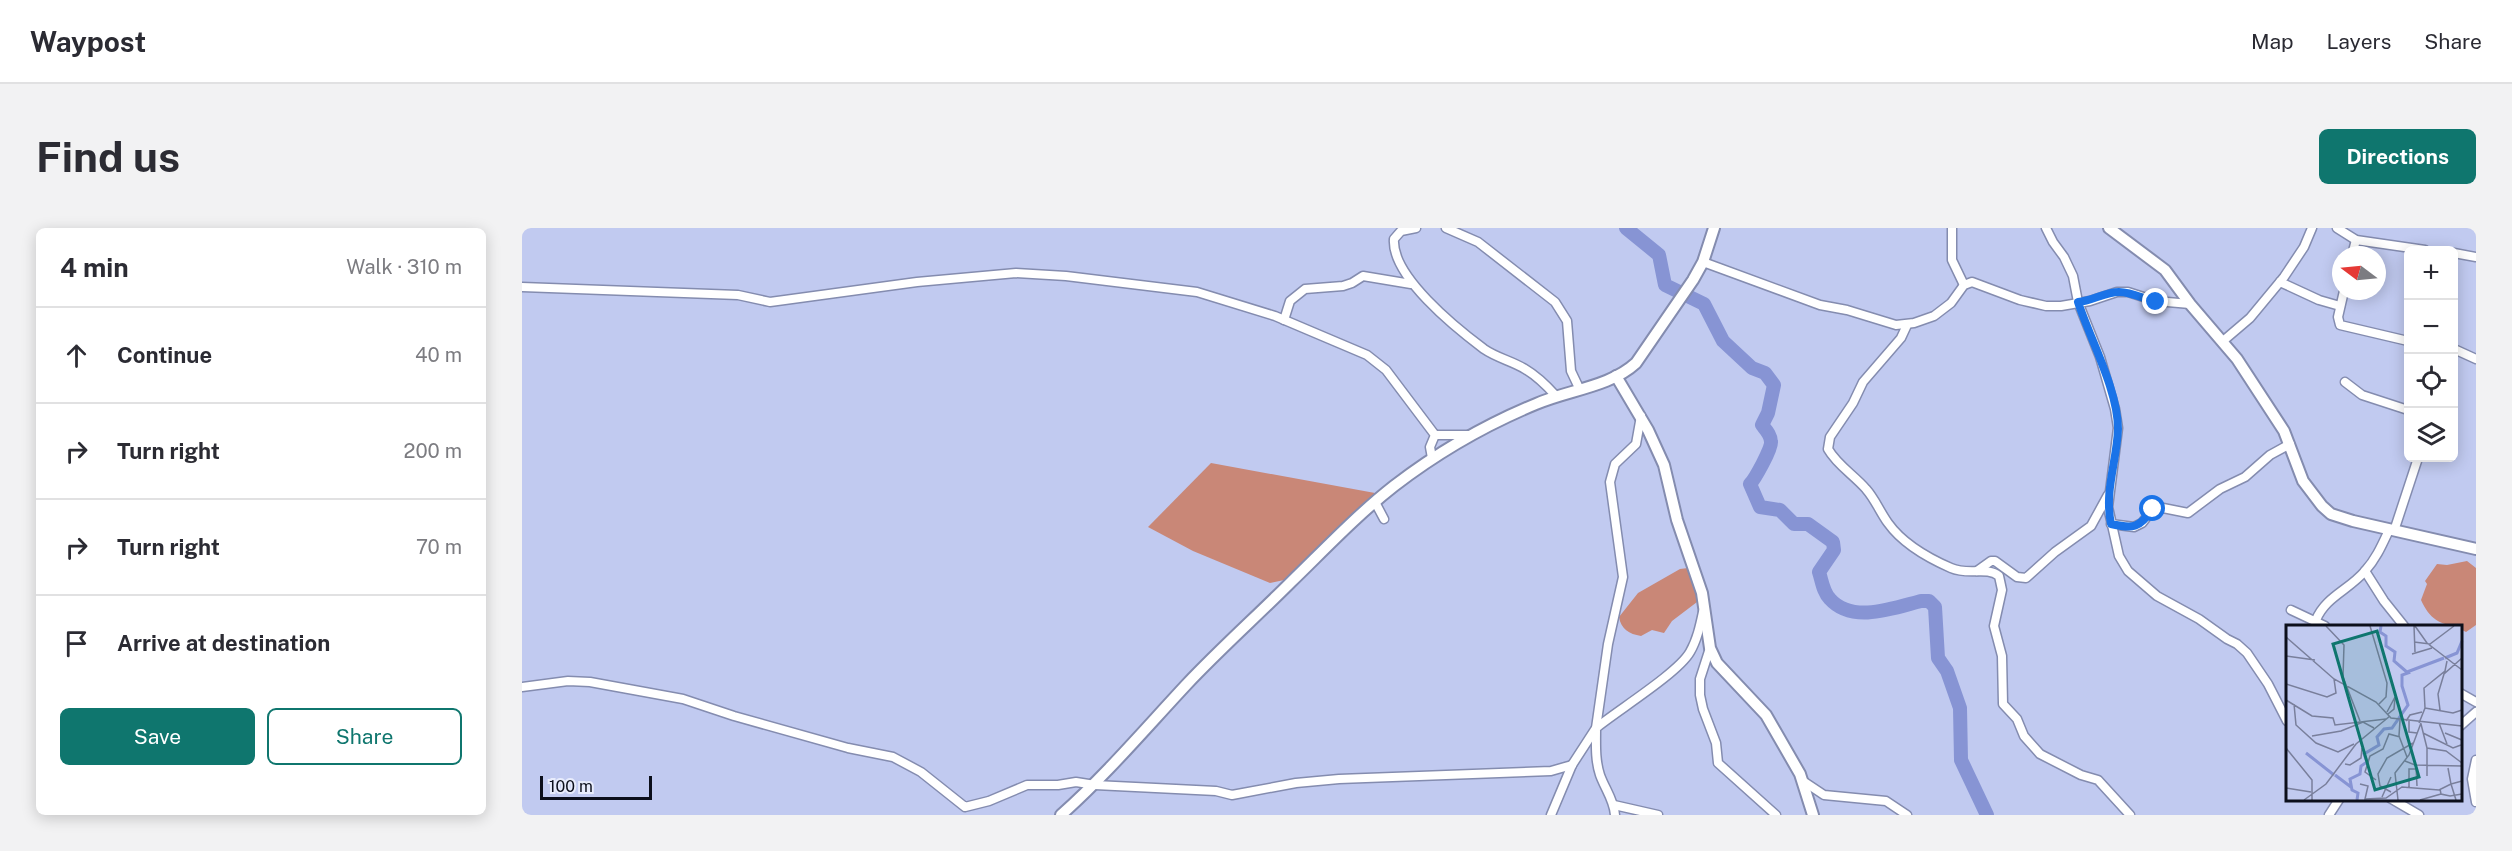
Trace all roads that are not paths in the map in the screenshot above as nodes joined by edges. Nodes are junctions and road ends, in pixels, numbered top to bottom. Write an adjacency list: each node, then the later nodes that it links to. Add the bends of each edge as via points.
1 (1416, 228): 16 (street, via 1401,231 1394,239 1395,255)
2 (1446, 228): 31 (street, via 1478,242 1556,302 1567,321 1571,372)
3 (1714, 228): 14 (street)
4 (1952, 228): 17 (street, via 1952,260)
5 (2046, 228): 20 (street, via 2073,276)
6 (2109, 228): 21 (street, via 2165,270)
7 (2312, 228): 15 (street)
8 (2337, 228): 9 (street)
9 (2356, 240): 10 (street); 11 (street)
10 (2354, 246)
11 (2404, 247)
12 (2458, 255): 13 (street)
13 (2476, 257)
14 (1703, 262): 24 (street, via 1820,305); 29 (street, via 1636,363)
15 (2280, 282): 22 (street); 26 (street, via 2250,318)
16 (1411, 284): 23 (street, via 1362,276 1343,286 1309,288 1290,301); 32 (street, via 1484,349 1525,369)
17 (1964, 285): 20 (street, via 1972,282 2040,305); 24 (street, via 1944,309)
18 (522, 287): 23 (street, via 738,295 770,302 1016,273 1197,292)
19 (2342, 300): 22 (street)
20 (2078, 302): 21 (street, via 2128,292 2156,302); 40 (street, via 2100,357 2118,428)
21 (2190, 304): 26 (street)
22 (2340, 306): 25 (street, via 2338,322 2344,327)
23 (1284, 321): 35 (street, via 1351,347 1377,363)
24 (1907, 325): 46 (street, via 1863,382 1830,437 1828,449 1846,472 1867,489 1890,526 1904,540 1959,571)
25 (2404, 340)
26 (2223, 341): 37 (street, via 2251,377)
27 (2458, 351): 28 (street)
28 (2476, 358)
29 (1616, 376): 31 (street); 34 (street)
30 (2344, 382): 33 (street, via 2362,395)
31 (1580, 390): 32 (street)
32 (1556, 396): 36 (street)
33 (2404, 408)
34 (1641, 416): 48 (street, via 1664,465); 60 (street, via 1636,444 1615,464 1610,482 1623,577)
35 (1435, 435): 36 (street); 38 (street, via 1430,447)
36 (1472, 435): 38 (street)
37 (2290, 444): 43 (street, via 2188,513 2158,507 2134,527); 44 (street, via 2303,481 2322,506 2342,518)
38 (1432, 458): 41 (street)
39 (2417, 462): 44 (street)
40 (2108, 494): 43 (street); 46 (street, via 2091,525 2026,578 2017,577 1995,561)
41 (1375, 502): 42 (street); 64 (street, via 1189,682)
42 (1384, 519)
43 (2111, 524): 58 (street, via 2119,556 2128,572 2157,596 2237,644 2263,675)
44 (2391, 531): 45 (street); 47 (street)
45 (2476, 549)
46 (1977, 571): 76 (street, via 1994,572 2001,582 1994,626 2002,656 2002,698 2006,709 2040,754 2098,780)
47 (2365, 572): 50 (street, via 2323,605); 52 (street)
48 (1704, 609): 53 (street); 60 (street, via 1689,654)
49 (2291, 610): 50 (street)
50 (2316, 621): 51 (street)
51 (2323, 625)
52 (2403, 625)
53 (1710, 648): 63 (street, via 1717,663 1766,716); 73 (street, via 1700,679 1700,695 1716,743 1718,763)
54 (522, 687): 64 (street, via 590,682 683,699 848,748 893,756 921,772 965,807 1027,785)
55 (2461, 694): 56 (street)
56 (2476, 702)
57 (2476, 712): 59 (street)
58 (2286, 719)
59 (2461, 725)
60 (1596, 728): 62 (street); 68 (street, via 1596,759)
61 (2476, 760): 67 (street, via 2472,779)
62 (1572, 765): 64 (street, via 1551,771 1317,780 1232,795); 70 (street)
63 (1803, 781): 74 (street); 75 (street, via 1824,795 1886,801)
64 (1095, 785): 69 (street)
65 (2339, 800): 77 (street)
66 (2393, 800): 78 (street)
67 (2476, 802)
68 (1614, 805): 71 (street); 72 (street)
69 (1061, 815)
70 (1551, 815)
71 (1615, 815)
72 (1658, 815)
73 (1776, 815)
74 (1813, 815)
75 (1907, 815)
76 (2130, 815)
77 (2330, 815)
78 (2419, 815)

